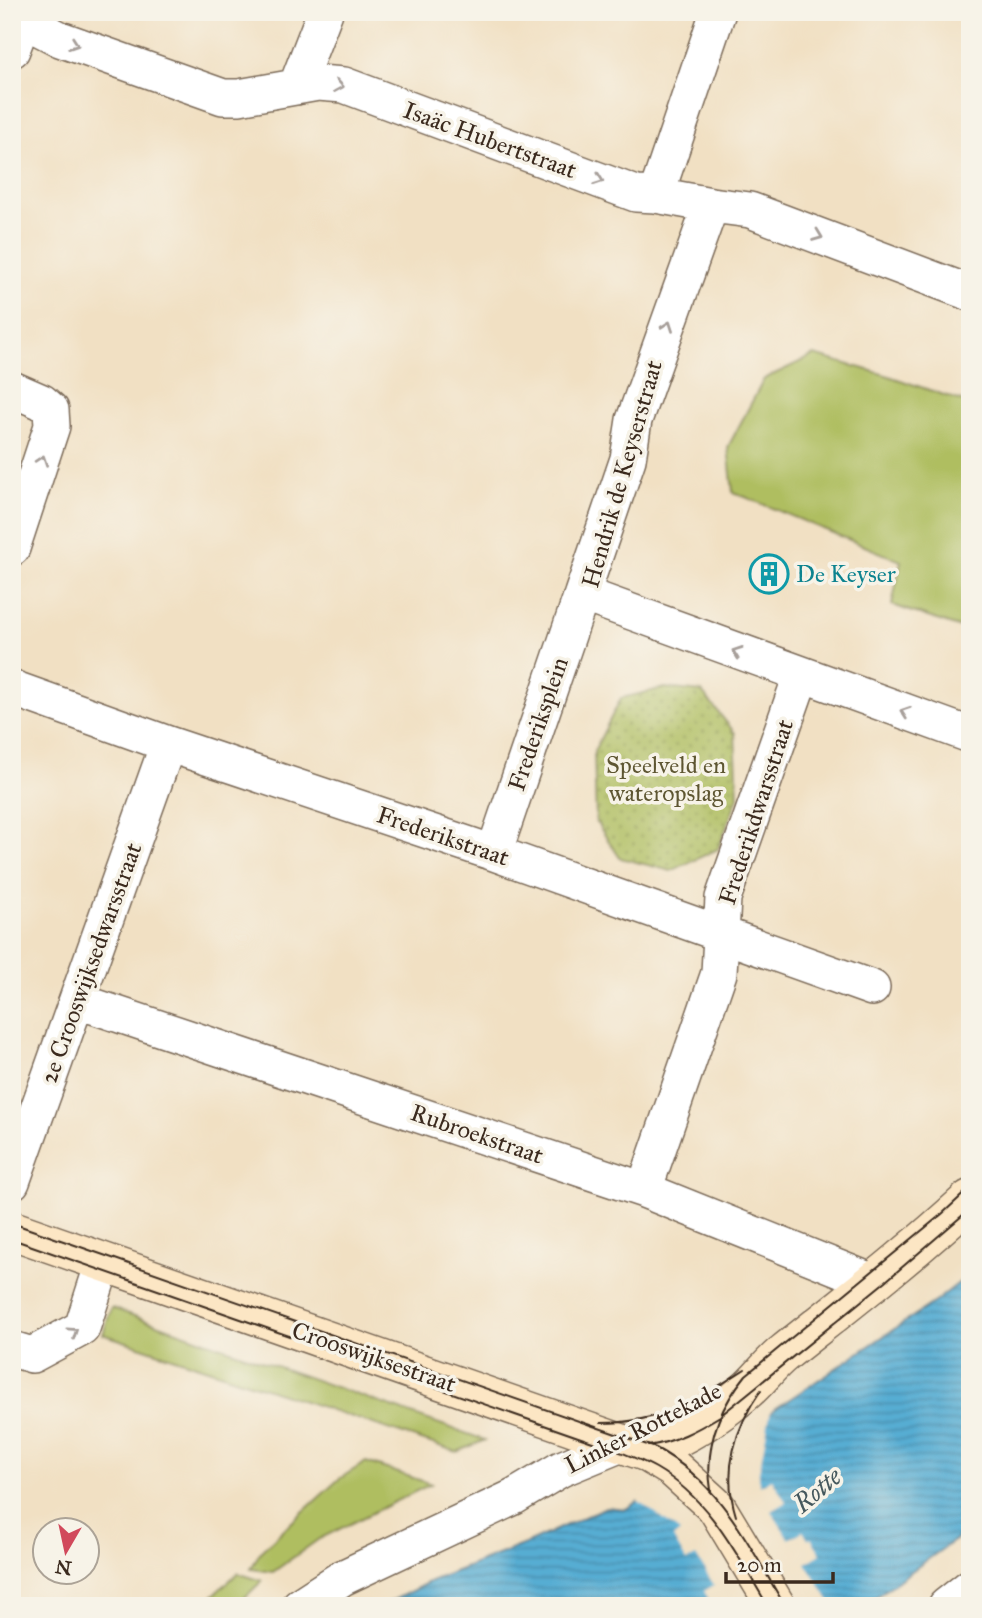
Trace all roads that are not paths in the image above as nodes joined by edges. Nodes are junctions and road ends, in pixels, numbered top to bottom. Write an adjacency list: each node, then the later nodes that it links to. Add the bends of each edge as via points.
1 (325, 12): 4 (street)
2 (718, 12): 5 (street)
3 (16, 28): 4 (street, Isaäc Hubertstraat, one-way to 4, via 223,97)
4 (296, 87): 5 (street, Isaäc Hubertstraat, one-way to 5, via 344,85 636,194)
5 (656, 195): 6 (street, Isaäc Hubertstraat)
6 (711, 205): 7 (street, Isaäc Hubertstraat, one-way to 7, via 750,210); 10 (street, Hendrik de Keyserstraat, one-way to 6, via 628,458 634,420)
7 (970, 293)
8 (12, 389): 9 (street, one-way to 8, via 52,426 51,410)
9 (12, 548)
10 (582, 594): 11 (street, Hendrik de Keyserstraat, one-way to 10); 15 (street, Frederiksplein)
11 (801, 676): 13 (street, Hendrik de Keyserstraat, one-way to 11); 16 (street, Frederikdwarsstraat, via 723,898)
12 (12, 688): 14 (street, Frederikstraat)
13 (970, 735)
14 (169, 744): 15 (street, Frederikstraat); 18 (street, 2e Crooswijksedwarsstraat)
15 (494, 853): 16 (street, Frederikstraat)
16 (722, 934): 17 (street, Frederikstraat); 21 (street, Frederikdwarsstraat, via 719,973)
17 (872, 988)
18 (78, 1000): 19 (street, 2e Crooswijksedwarsstraat); 21 (street, Rubroekstraat)
19 (25, 1105): 20 (street, 2e Crooswijksedwarsstraat)
20 (12, 1182)
21 (644, 1190): 25 (street, Rubroekstraat)
22 (970, 1199): 25 (street, Linker Rottekade)
23 (12, 1230): 24 (street, Crooswijksestraat)
24 (103, 1263): 26 (street, one-way to 24, via 32,1355 82,1328); 27 (street, Crooswijksestraat)
25 (870, 1284): 27 (street, Linker Rottekade, via 773,1362 722,1412)
26 (12, 1349)
27 (648, 1455): 29 (street, Linker Rottekade, via 570,1489 514,1497 342,1578); 30 (street, via 717,1508)
28 (970, 1587): 31 (street)
29 (299, 1606)
30 (776, 1606)
31 (946, 1606)

